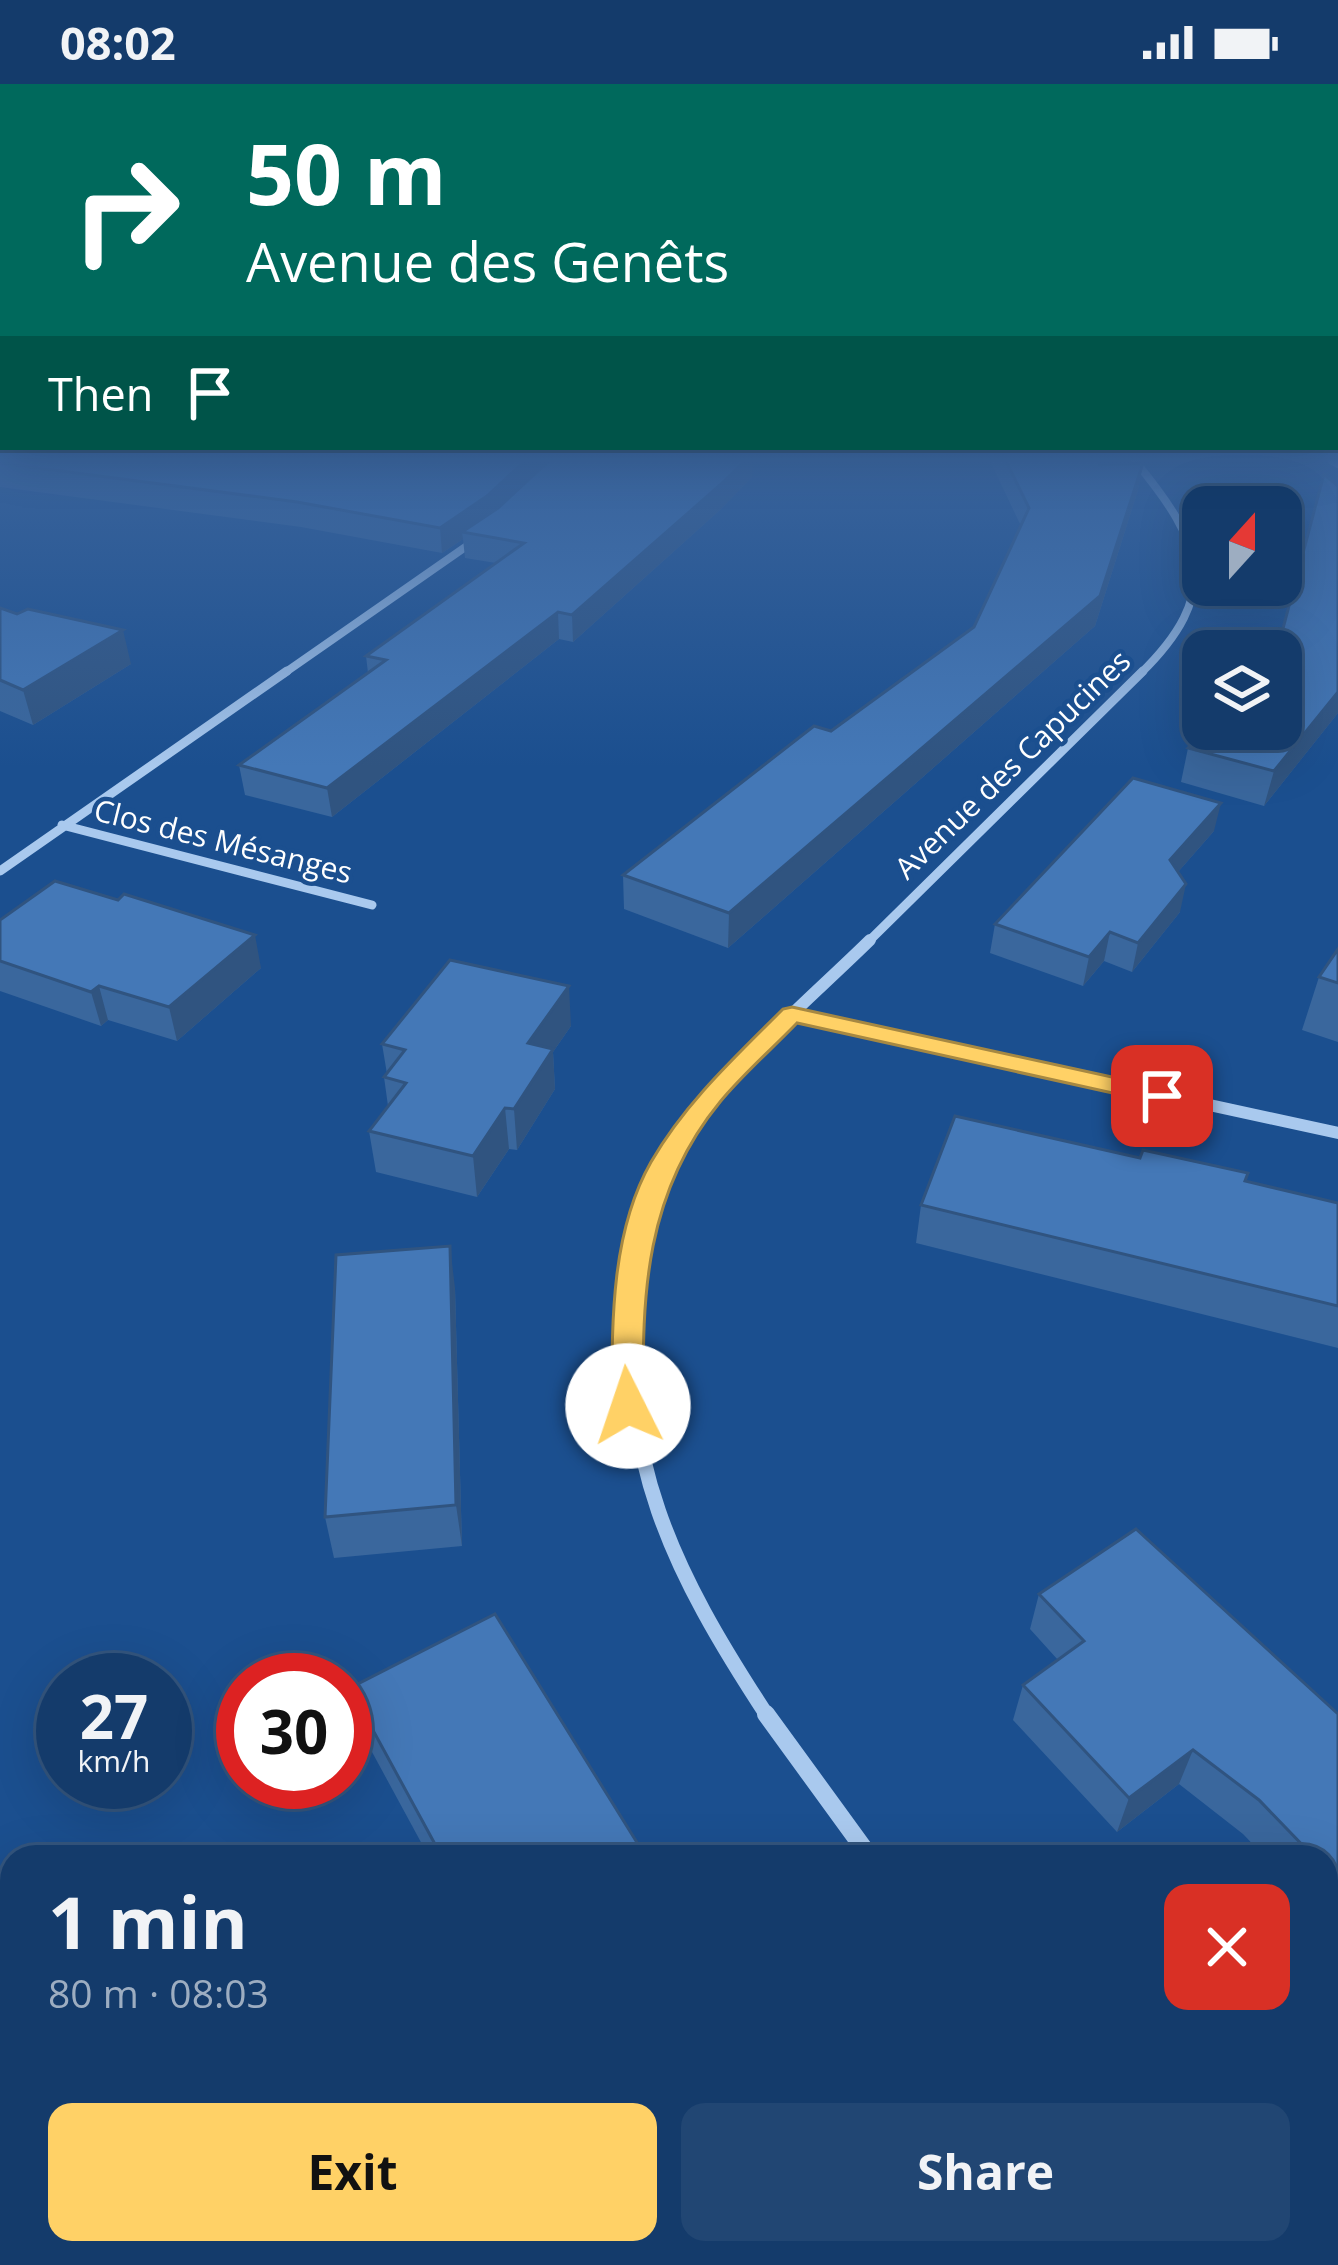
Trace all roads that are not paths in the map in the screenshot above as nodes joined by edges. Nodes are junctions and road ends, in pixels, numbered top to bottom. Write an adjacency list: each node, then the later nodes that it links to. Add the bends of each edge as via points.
1 (442, 563): 3 (street, Clos des Mésanges)
2 (1196, 563): 6 (street, Avenue des Capucines, via 1185,623 1173,642)
3 (62, 825): 4 (street, Clos des Mésanges); 5 (street, Clos des Mésanges)
4 (0, 872)
5 (372, 905)
6 (792, 1014): 7 (street); 8 (street, Avenue des Capucines, via 711,1096 663,1165 626,1308 628,1406 670,1549 710,1628)
7 (1338, 1133)
8 (861, 1845)

